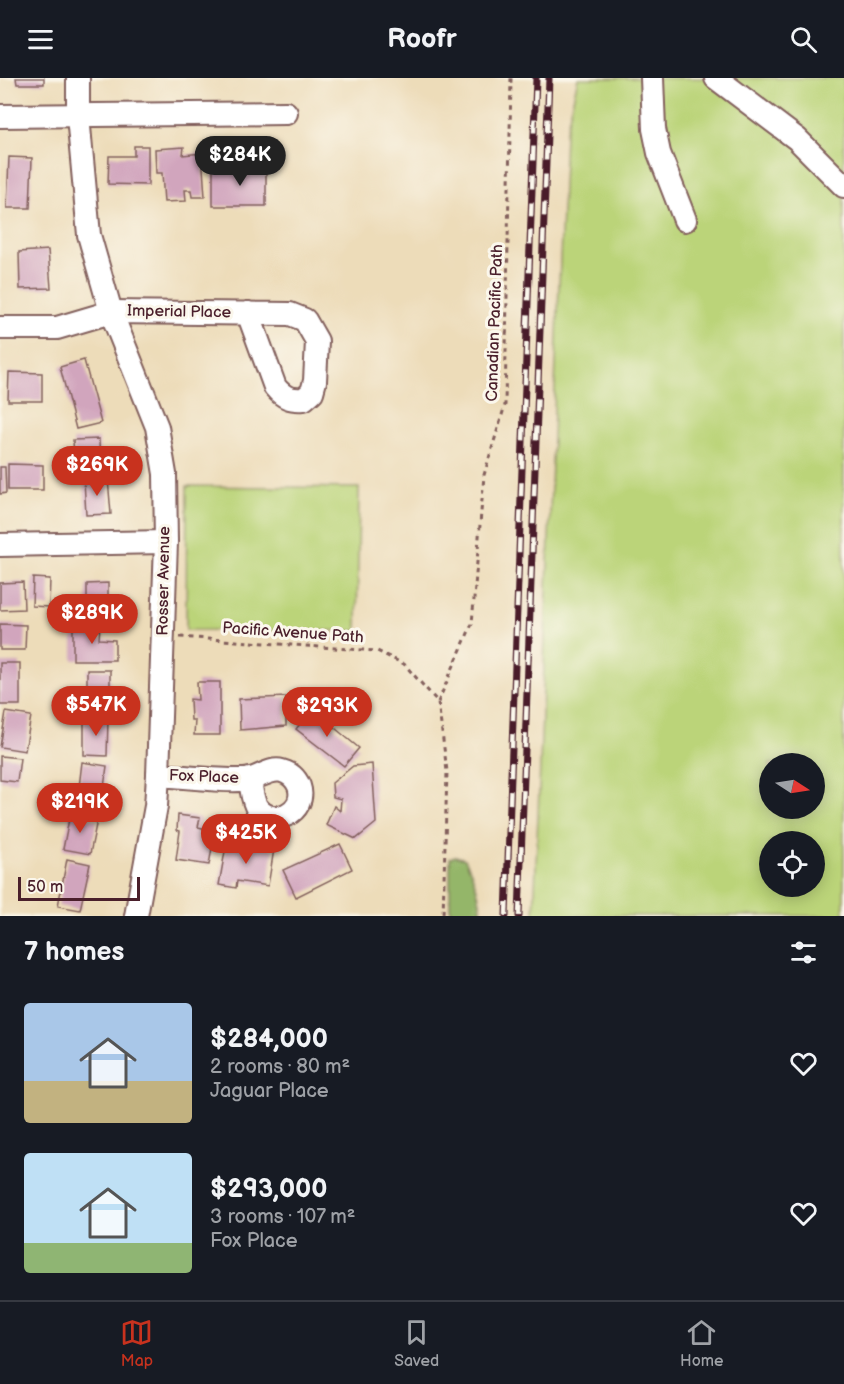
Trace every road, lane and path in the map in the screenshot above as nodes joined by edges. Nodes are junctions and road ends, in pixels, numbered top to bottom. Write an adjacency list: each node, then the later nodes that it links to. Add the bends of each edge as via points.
1 (78, 78): 7 (street, Rosser Avenue)
2 (510, 78): 16 (path, Canadian Pacific Path, via 506,405 484,475 471,624)
3 (652, 78): 9 (street, via 659,153)
4 (716, 78): 8 (street, via 797,139)
5 (286, 113): 7 (street)
6 (0, 116): 7 (street)
7 (78, 116): 10 (street, Rosser Avenue, via 89,235)
8 (844, 186)
9 (685, 220)
10 (111, 312): 11 (street, Imperial Place); 12 (street, Imperial Place, via 57,328); 13 (street, Rosser Avenue, via 157,427 165,474)
11 (248, 313)
12 (0, 328)
13 (166, 542): 14 (street); 15 (street, Rosser Avenue)
14 (0, 544)
15 (163, 636): 16 (path, Pacific Avenue Path, via 377,651 404,664); 17 (street, Rosser Avenue)
16 (438, 702): 20 (path, via 447,771)
17 (158, 775): 18 (street, Fox Place); 19 (street, Rosser Avenue)
18 (250, 779)
19 (136, 916)
20 (443, 916)

